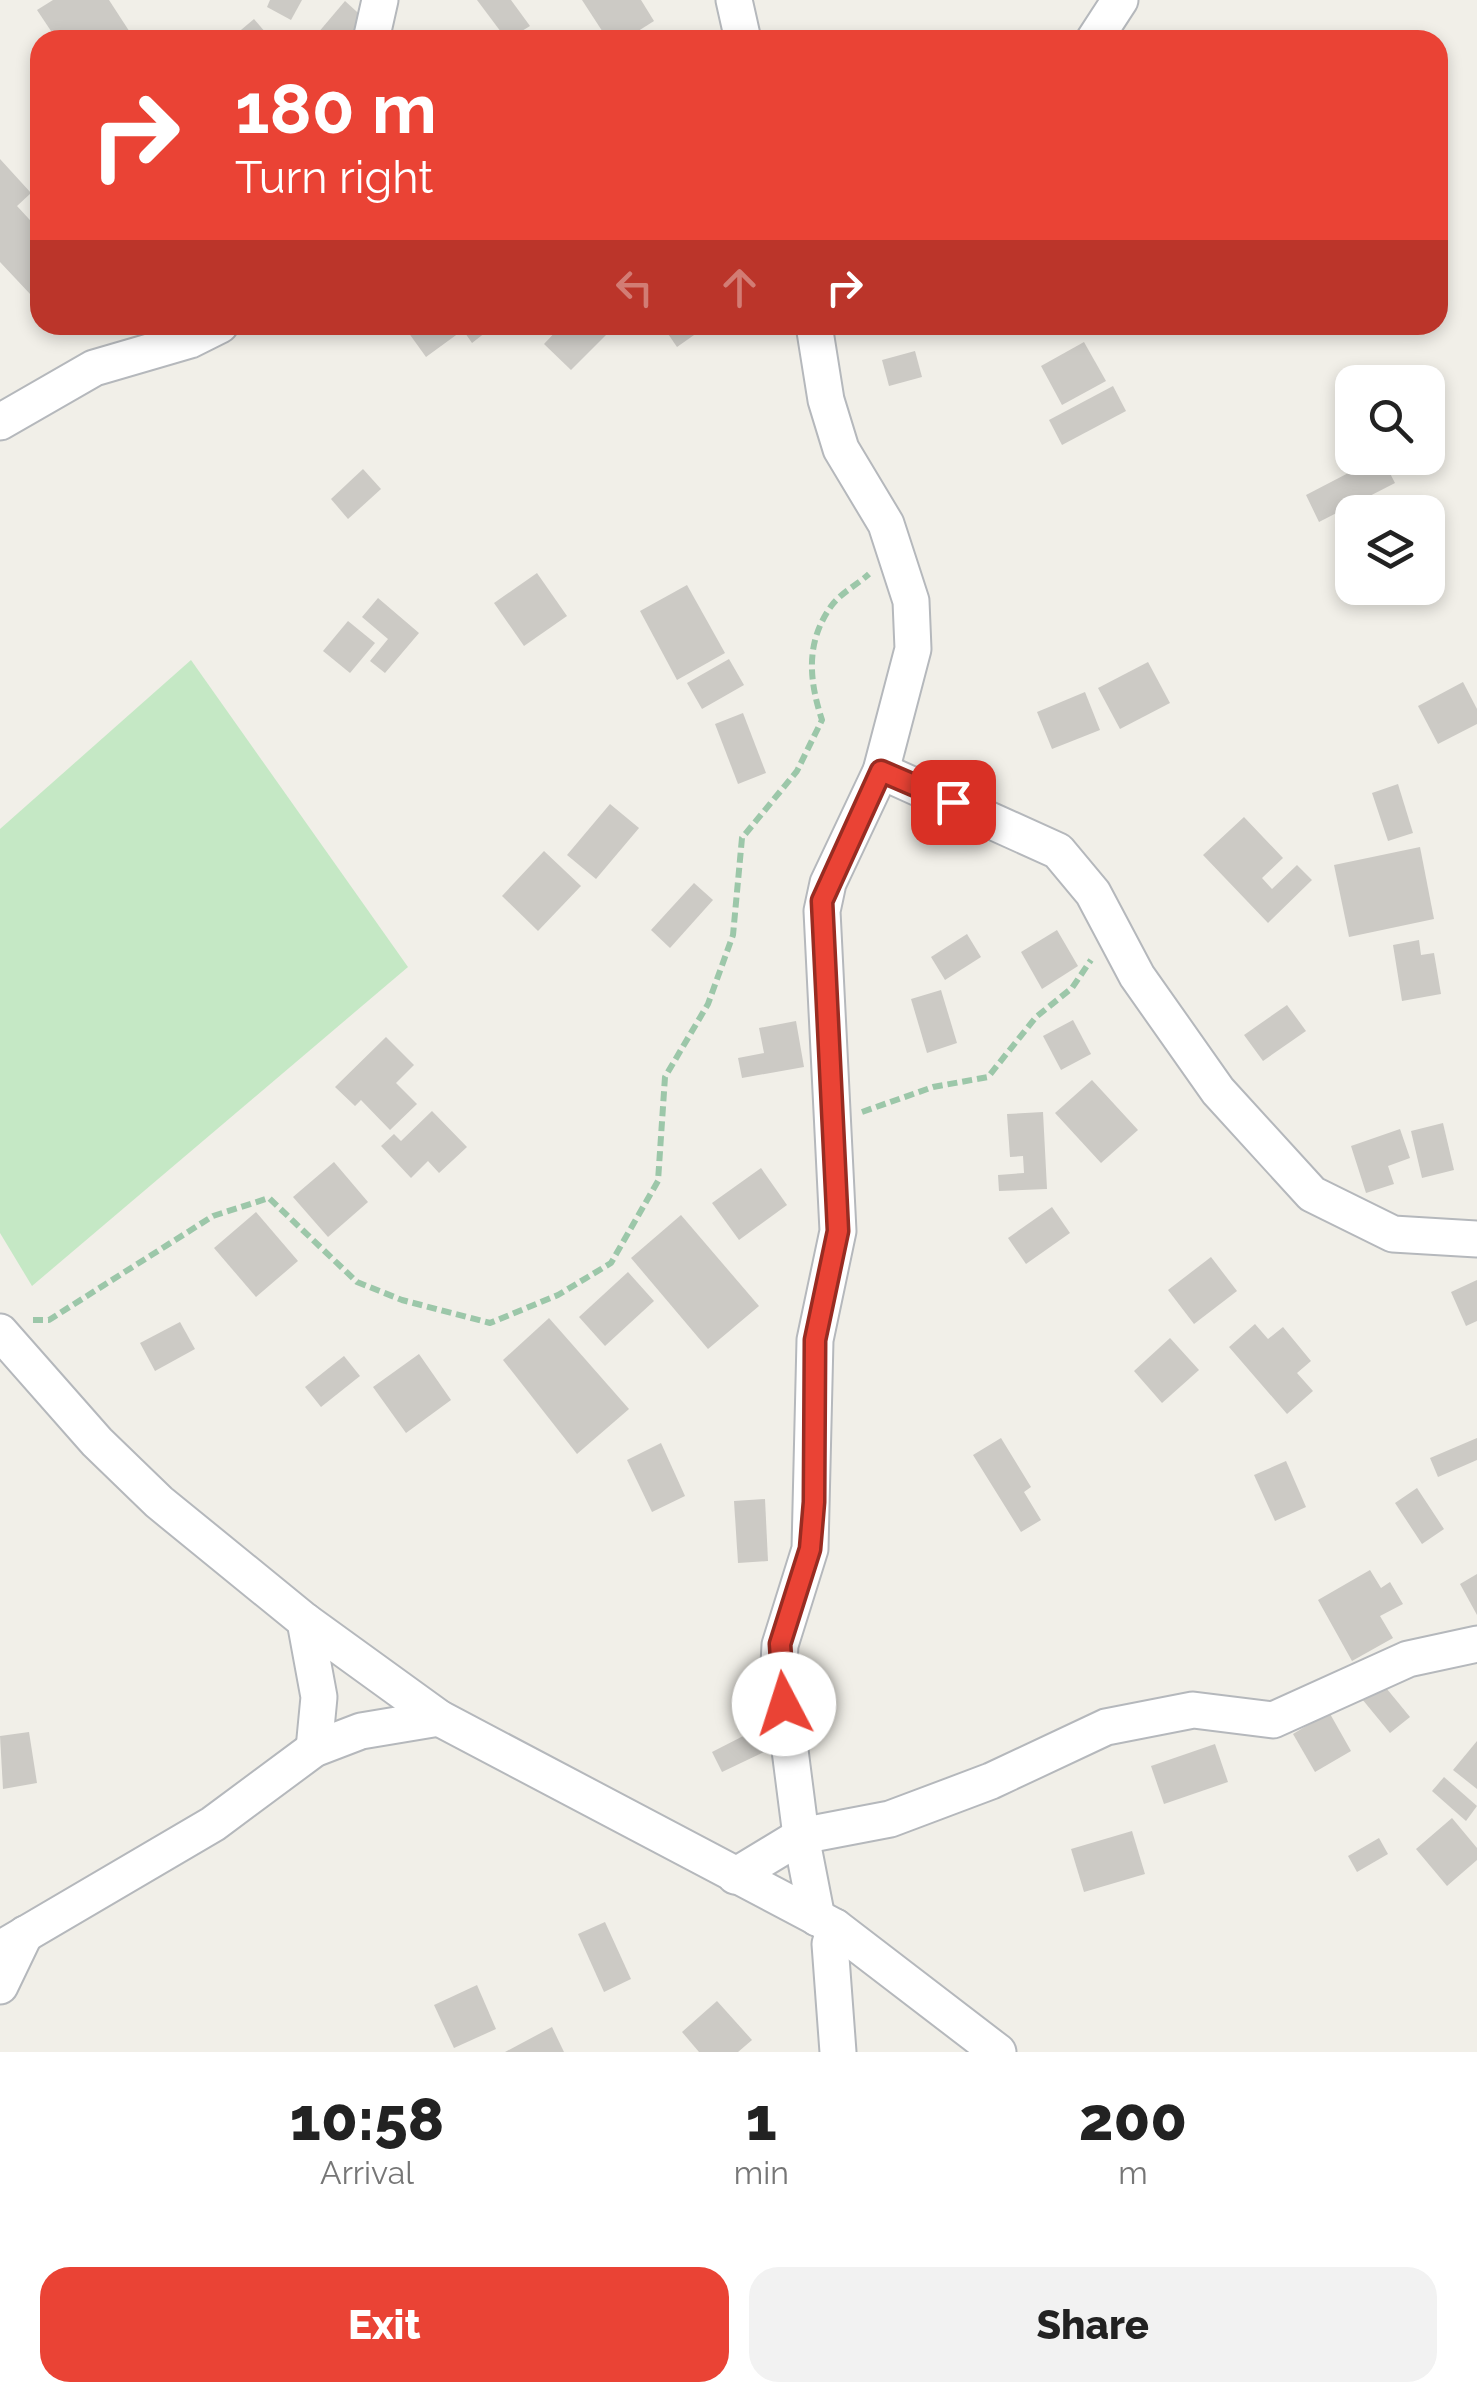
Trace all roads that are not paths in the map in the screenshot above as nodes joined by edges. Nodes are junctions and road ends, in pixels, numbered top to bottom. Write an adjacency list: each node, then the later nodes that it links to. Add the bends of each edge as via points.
1 (380, 0): 4 (street)
2 (734, 0): 5 (street)
3 (1120, 0): 6 (street)
4 (374, 30)
5 (742, 30)
6 (1100, 30)
7 (200, 335): 9 (street, via 94,368)
8 (816, 335): 10 (street, via 841,449 886,524 910,601 913,649)
9 (0, 422)
10 (881, 771): 11 (street, via 1058,851 1093,893 1136,976 1218,1091 1312,1194 1393,1234); 17 (street, via 822,901 838,1231 815,1340 810,1549 779,1664)
11 (1477, 1239)
12 (8, 1326): 13 (street, via 98,1442 159,1502)
13 (305, 1621): 15 (street); 16 (street, via 318,1697)
14 (1477, 1644): 17 (street, via 1408,1659 1273,1720 1193,1710 1106,1727 992,1781 890,1819)
15 (439, 1718): 16 (street, via 361,1731); 18 (street)
16 (314, 1749): 20 (street, via 213,1824)
17 (801, 1836): 18 (street); 19 (street)
18 (735, 1876): 19 (street)
19 (826, 1922): 22 (street); 23 (street)
20 (12, 1941): 21 (street)
21 (0, 1986)
22 (838, 2052)
23 (998, 2052)

